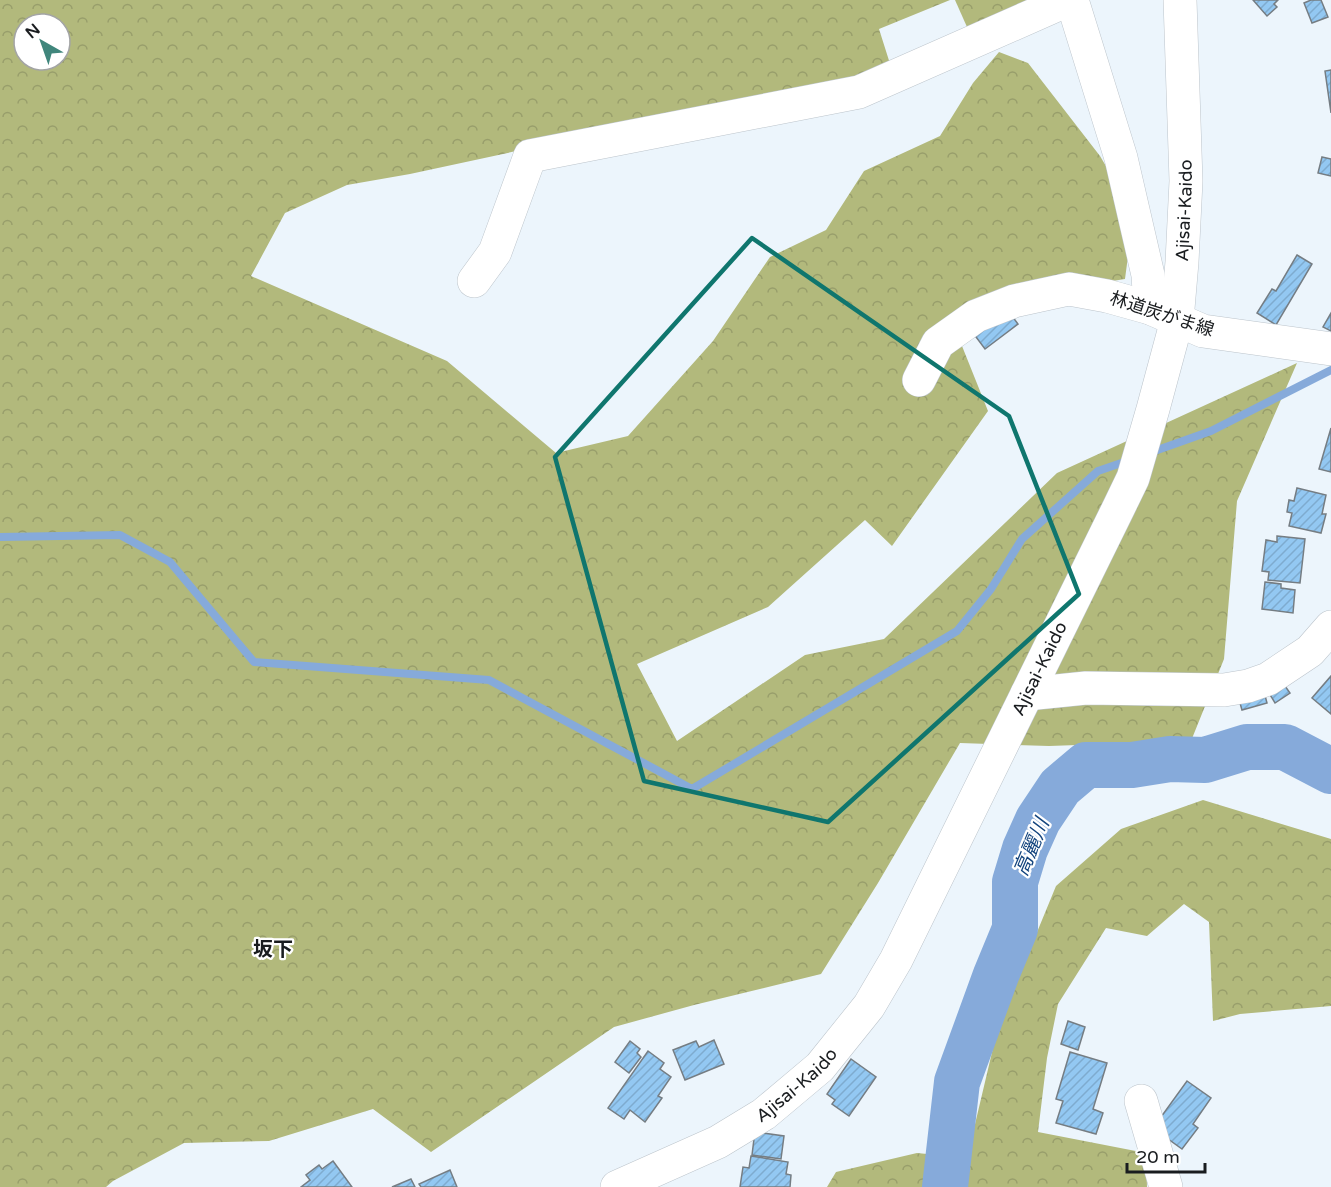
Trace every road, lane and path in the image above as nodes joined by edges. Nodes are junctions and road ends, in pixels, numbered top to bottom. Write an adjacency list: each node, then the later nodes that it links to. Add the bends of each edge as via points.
1 (1070, 0): 3 (main road, via 859,92 530,156 495,252); 4 (main road, via 1121,158 1148,275)
2 (1180, 0): 4 (main road, Ajisai-Kaido, via 1186,180 1182,262)
3 (474, 281)
4 (1163, 314): 5 (main road, 林道炭がま線, via 1203,331); 6 (main road, 林道炭がま線, via 1107,296 1068,289 1014,301 976,316 938,343); 8 (main road, Ajisai-Kaido, via 1146,432 1133,478)
5 (1331, 349)
6 (919, 380)
7 (1331, 627): 8 (main road, via 1294,663 1248,686 1224,690 1086,688)
8 (1027, 694): 10 (main road, Ajisai-Kaido, via 896,960 869,1006 820,1067 764,1114 718,1142)
9 (1141, 1101): 11 (main road)
10 (616, 1187)
11 (1166, 1187)

